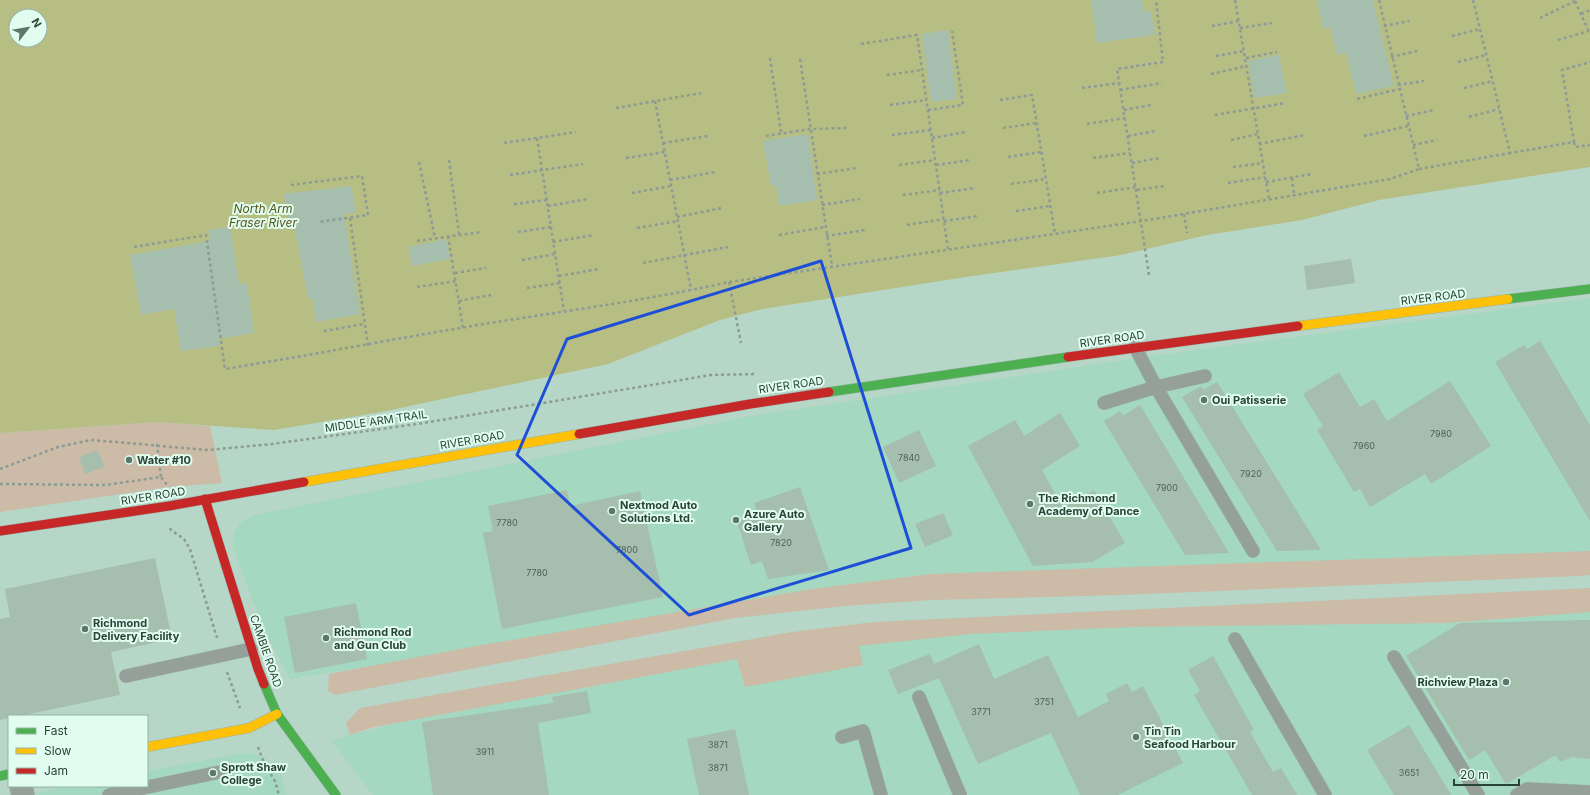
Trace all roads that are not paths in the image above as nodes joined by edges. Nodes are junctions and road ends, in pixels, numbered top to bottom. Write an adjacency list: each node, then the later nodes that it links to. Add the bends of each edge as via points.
1 (1590, 289): 2 (street, RIVER ROAD)
2 (1135, 347): 4 (lane); 6 (street, RIVER ROAD, via 747,404)
3 (1205, 376): 4 (lane)
4 (1156, 387): 5 (lane); 8 (lane)
5 (1104, 403)
6 (205, 499): 7 (street, RIVER ROAD); 10 (street, CAMBIE ROAD)
7 (0, 531)
8 (1252, 551)
9 (1235, 639): 25 (lane)
10 (252, 649): 12 (lane); 14 (street, CAMBIE ROAD)
11 (1394, 657): 26 (lane)
12 (126, 676)
13 (919, 697): 24 (lane)
14 (277, 714): 16 (street, via 249,728); 22 (street, CAMBIE ROAD)
15 (842, 737): 23 (lane, via 863,731)
16 (148, 747)
17 (220, 772): 18 (lane)
18 (148, 787)
19 (148, 787): 21 (lane)
20 (1590, 792): 27 (lane, via 1527,789)
21 (109, 795)
22 (336, 795)
23 (881, 795)
24 (960, 795)
25 (1325, 795)
26 (1478, 795)
27 (1517, 795)

